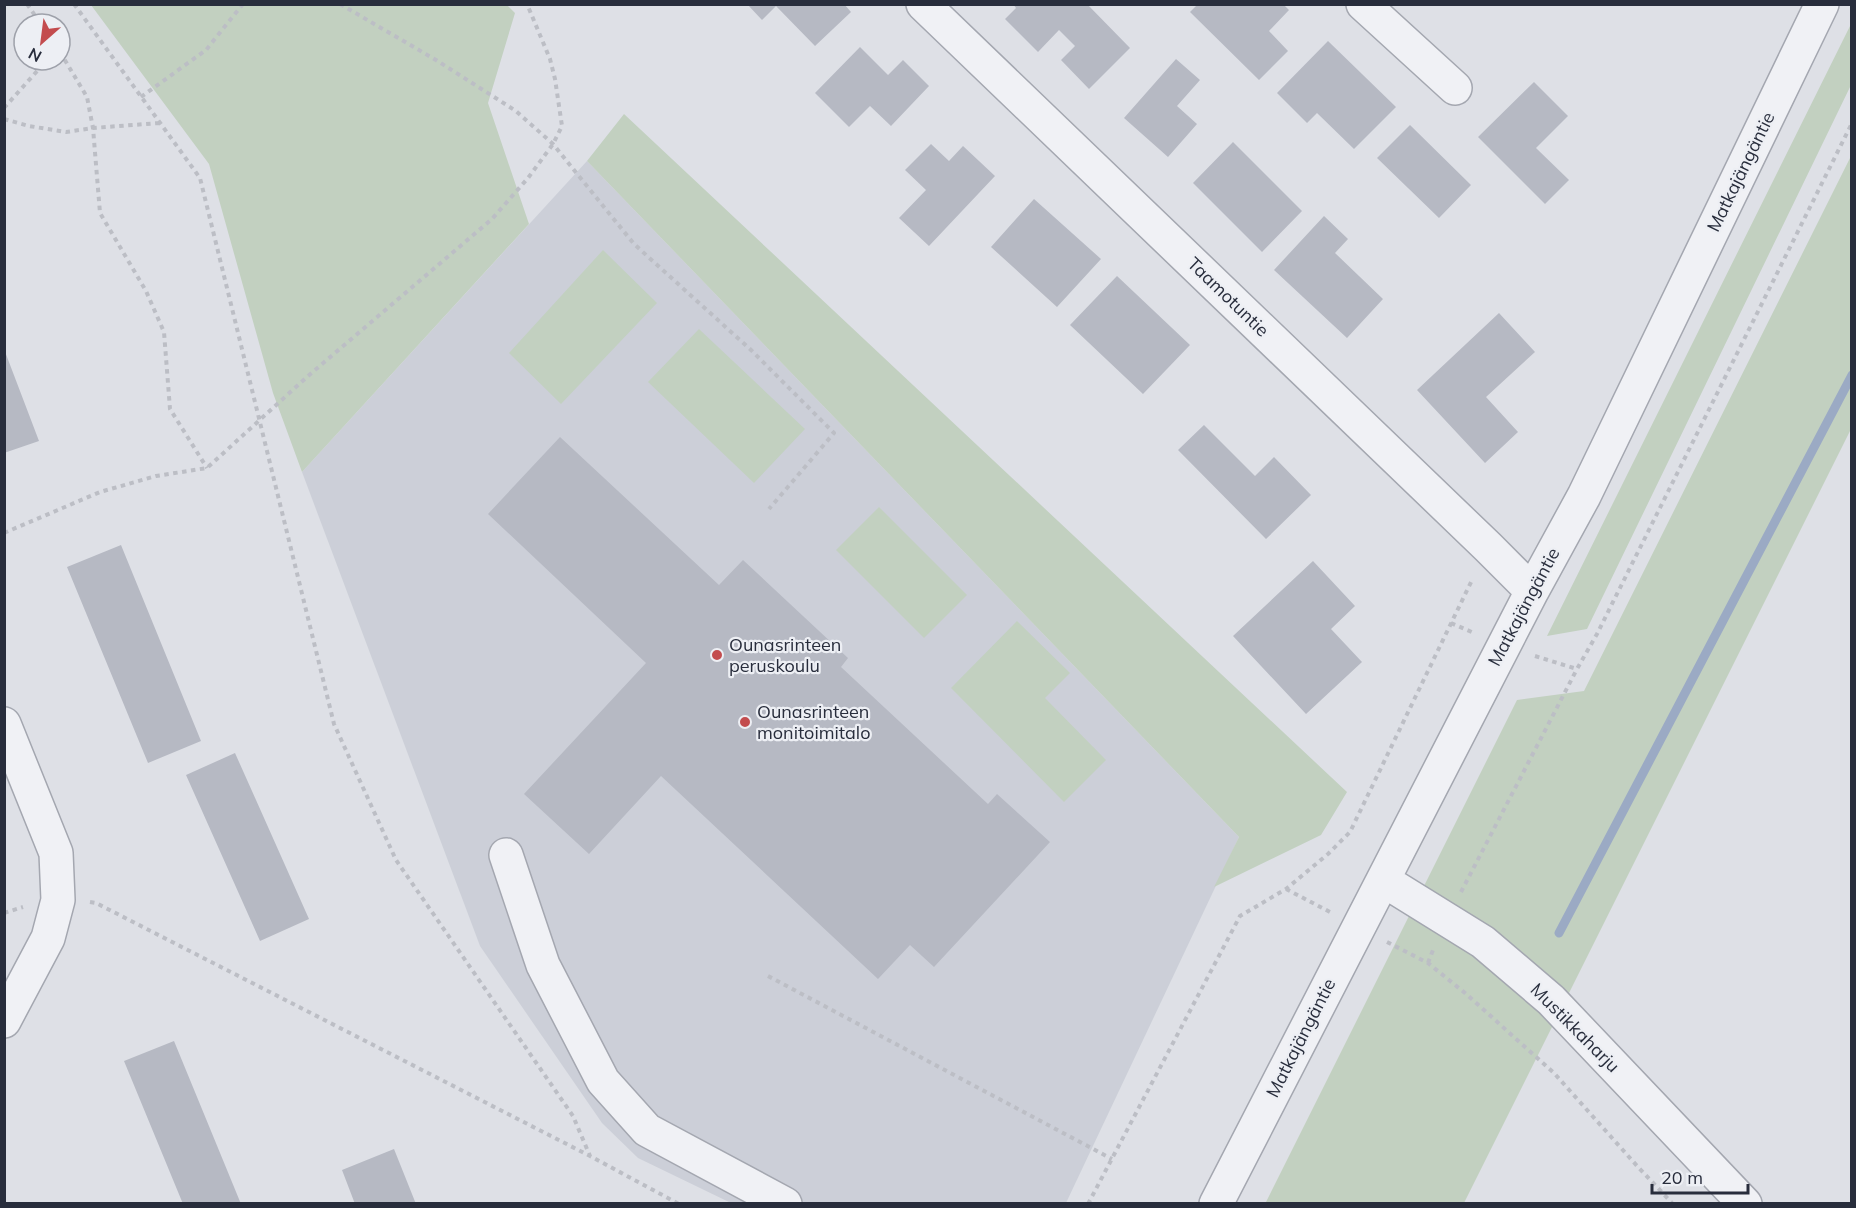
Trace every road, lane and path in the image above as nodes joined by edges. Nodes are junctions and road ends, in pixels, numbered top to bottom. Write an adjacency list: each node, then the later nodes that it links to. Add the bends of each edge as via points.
1 (74, 4): 11 (path)
2 (243, 4): 11 (path, via 206,50)
3 (340, 4): 17 (path, via 516,111)
4 (527, 4): 17 (path, via 555,79 562,126)
5 (923, 4): 22 (street, Taamotuntie)
6 (1363, 4): 10 (street)
7 (1822, 4): 23 (street, Matkajängäntie, via 1589,486)
8 (36, 72): 12 (path)
9 (72, 72): 16 (path, via 87,98)
10 (1455, 88)
11 (141, 97): 14 (path)
12 (4, 108)
13 (4, 119): 16 (path, via 66,132)
14 (160, 123): 16 (path); 18 (path, via 200,178)
15 (1851, 123): 26 (path)
16 (93, 128): 19 (path, via 100,213 146,291 164,332 170,410)
17 (553, 144): 18 (path, via 492,219); 20 (path, via 634,244 834,433)
18 (259, 419): 19 (path); 38 (path, via 334,724 396,860 573,1116)
19 (207, 468): 21 (path, via 156,476 100,492)
20 (769, 509)
21 (4, 533)
22 (1488, 547): 23 (street, Taamotuntie); 24 (path)
23 (1532, 591): 25 (street, Matkajängäntie)
24 (1451, 623): 25 (path); 30 (path, via 1350,832)
25 (1504, 644): 26 (path); 29 (street, Matkajängäntie)
26 (1577, 669): 33 (path)
27 (4, 724): 31 (street, via 56,853)
28 (506, 855): 41 (street, via 543,965 603,1081 647,1131)
29 (1383, 880): 33 (street, Mustikkaharju); 34 (street, Matkajängäntie)
30 (1286, 889): 34 (path); 39 (path, via 1240,916)
31 (58, 900): 32 (path); 37 (street, via 48,938); 38 (path, via 96,903)
32 (4, 913)
33 (1447, 920): 35 (path); 45 (street, Mustikkaharju, via 1483,942 1551,1000)
34 (1358, 927): 35 (path); 43 (street, Matkajängäntie)
35 (1428, 963): 44 (path, via 1554,1073)
36 (768, 976): 39 (path)
37 (4, 1022)
38 (590, 1156): 40 (path)
39 (1112, 1159): 42 (path)
40 (679, 1203)
41 (785, 1203)
42 (1088, 1203)
43 (1216, 1203)
44 (1673, 1203)
45 (1745, 1203)

